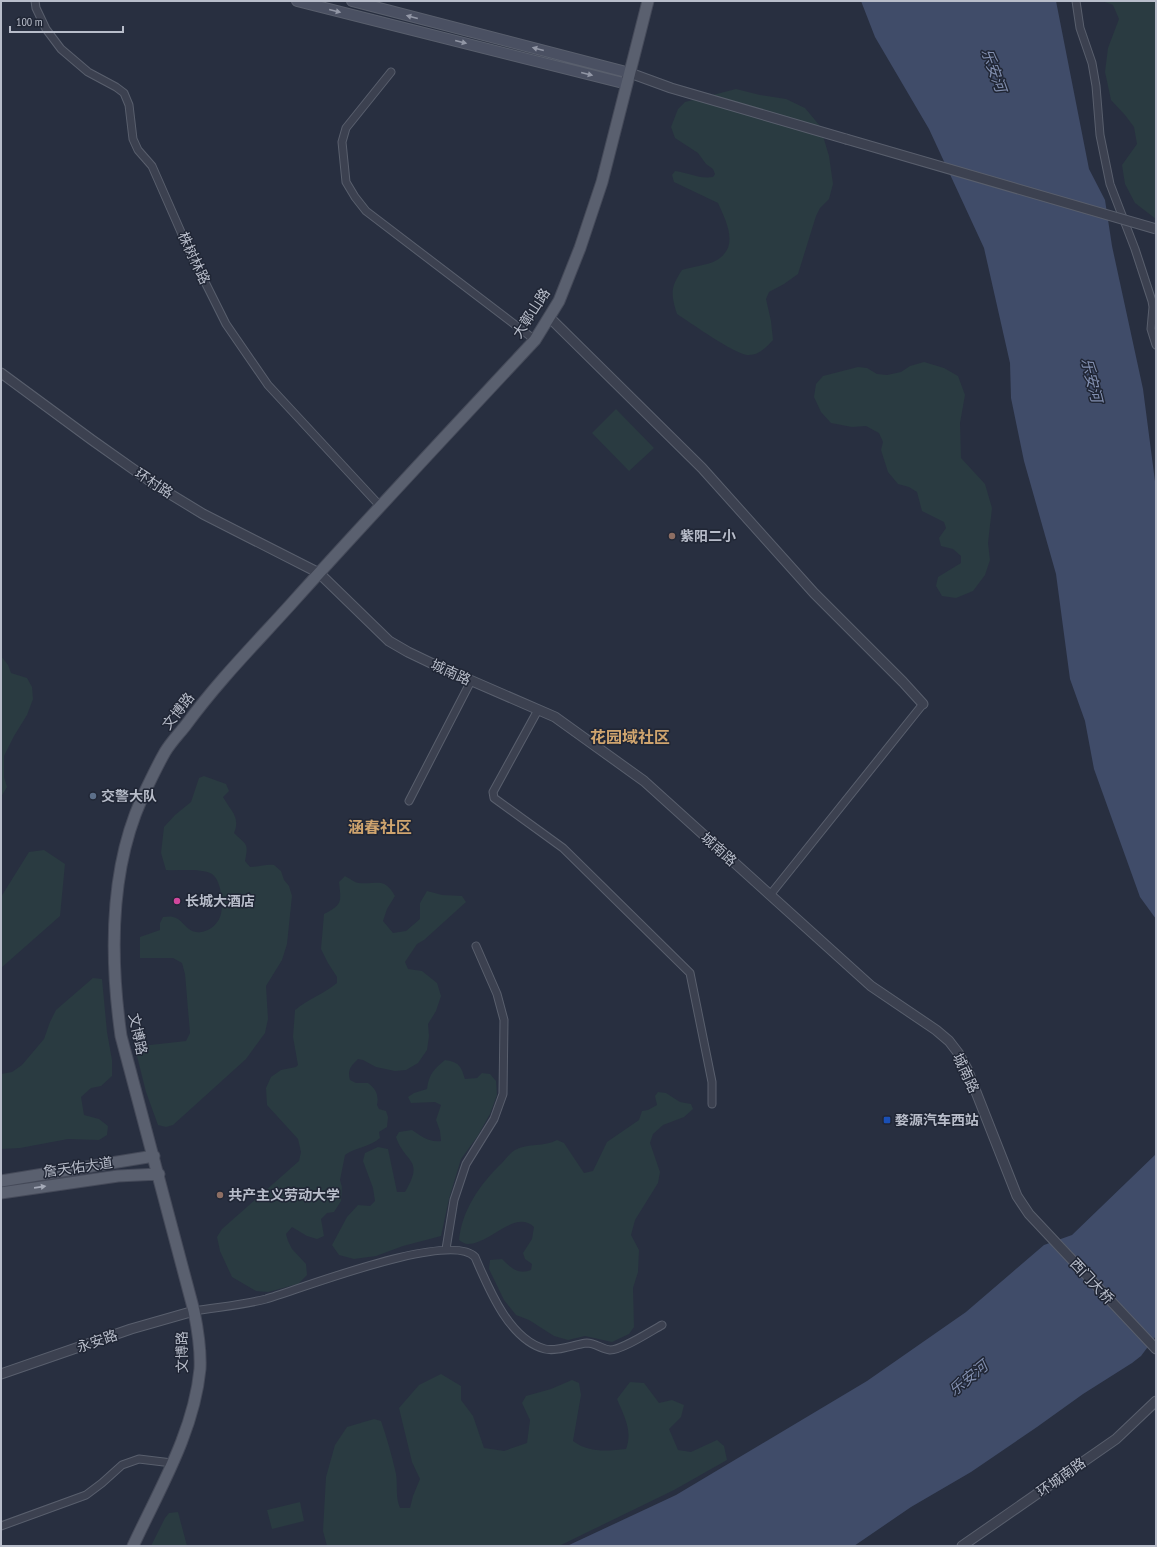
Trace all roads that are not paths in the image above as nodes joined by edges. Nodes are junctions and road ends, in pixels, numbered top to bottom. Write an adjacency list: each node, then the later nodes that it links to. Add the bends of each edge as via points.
1 (35, 1): 14 (street, 株树林路, via 46,29 61,49 88,72 124,93 133,139 138,150 152,166 188,248 226,324 268,385)
2 (297, 1): 7 (main road, one-way to 7)
3 (352, 1): 7 (main road, one-way to 3)
4 (648, 1): 7 (main road, 大鄣山路)
5 (1076, 1): 10 (street, via 1080,28 1092,63 1100,135 1110,184 1152,301 1151,325)
6 (390, 72): 11 (street, via 346,128 342,142 346,182 366,211)
7 (628, 79): 8 (street, bridge, via 670,88); 9 (main road, 大鄣山路, via 599,190 580,248 559,301)
8 (1156, 229)
9 (549, 317): 11 (main road, 大鄣山路); 17 (street, via 702,468 814,594)
10 (1155, 336): 12 (street)
11 (535, 340): 14 (main road, 大鄣山路)
12 (1156, 345)
13 (1, 373): 15 (street, 环村路, via 157,486 203,514)
14 (381, 507): 15 (main road, 大鄣山路)
15 (319, 573): 16 (street, 城南路, via 389,640 408,652); 23 (main road, 文博路, via 224,678 170,746 142,799 130,832 116,904 115,978 121,1036)
16 (471, 681): 18 (street, 城南路); 19 (street)
17 (923, 704): 20 (street)
18 (538, 710): 20 (street, 城南路, via 555,717 644,781); 22 (street, via 493,792 494,798 563,848 690,973 712,1082)
19 (409, 801)
20 (770, 895): 27 (street, 城南路, via 871,986 949,1041 967,1069 1014,1190)
21 (476, 946): 28 (street, via 497,994 504,1020 503,1094 494,1119 466,1164 454,1200)
22 (712, 1104)
23 (154, 1156): 24 (main road, 文博路); 25 (main road, 詹天佑大道)
24 (158, 1174): 26 (main road, 詹天佑大道, one-way to 24, via 118,1176); 29 (main road, 文博路)
25 (1, 1181)
26 (1, 1193)
27 (1029, 1214): 31 (street, 西门大桥)
28 (446, 1249): 29 (street, via 364,1267 265,1299); 30 (street, via 472,1253 491,1295 513,1328 532,1344 546,1350 588,1343 610,1350 621,1347)
29 (194, 1311): 32 (street, 永安路, via 131,1329); 34 (main road, 文博路, via 200,1370 188,1420)
30 (662, 1325)
31 (1156, 1349)
32 (1, 1374)
33 (1156, 1401): 37 (street, 环城南路, via 1116,1439)
34 (172, 1463): 35 (street, via 139,1459 122,1465 86,1495); 36 (main road, 文博路)
35 (1, 1526)
36 (133, 1546)
37 (962, 1546)

